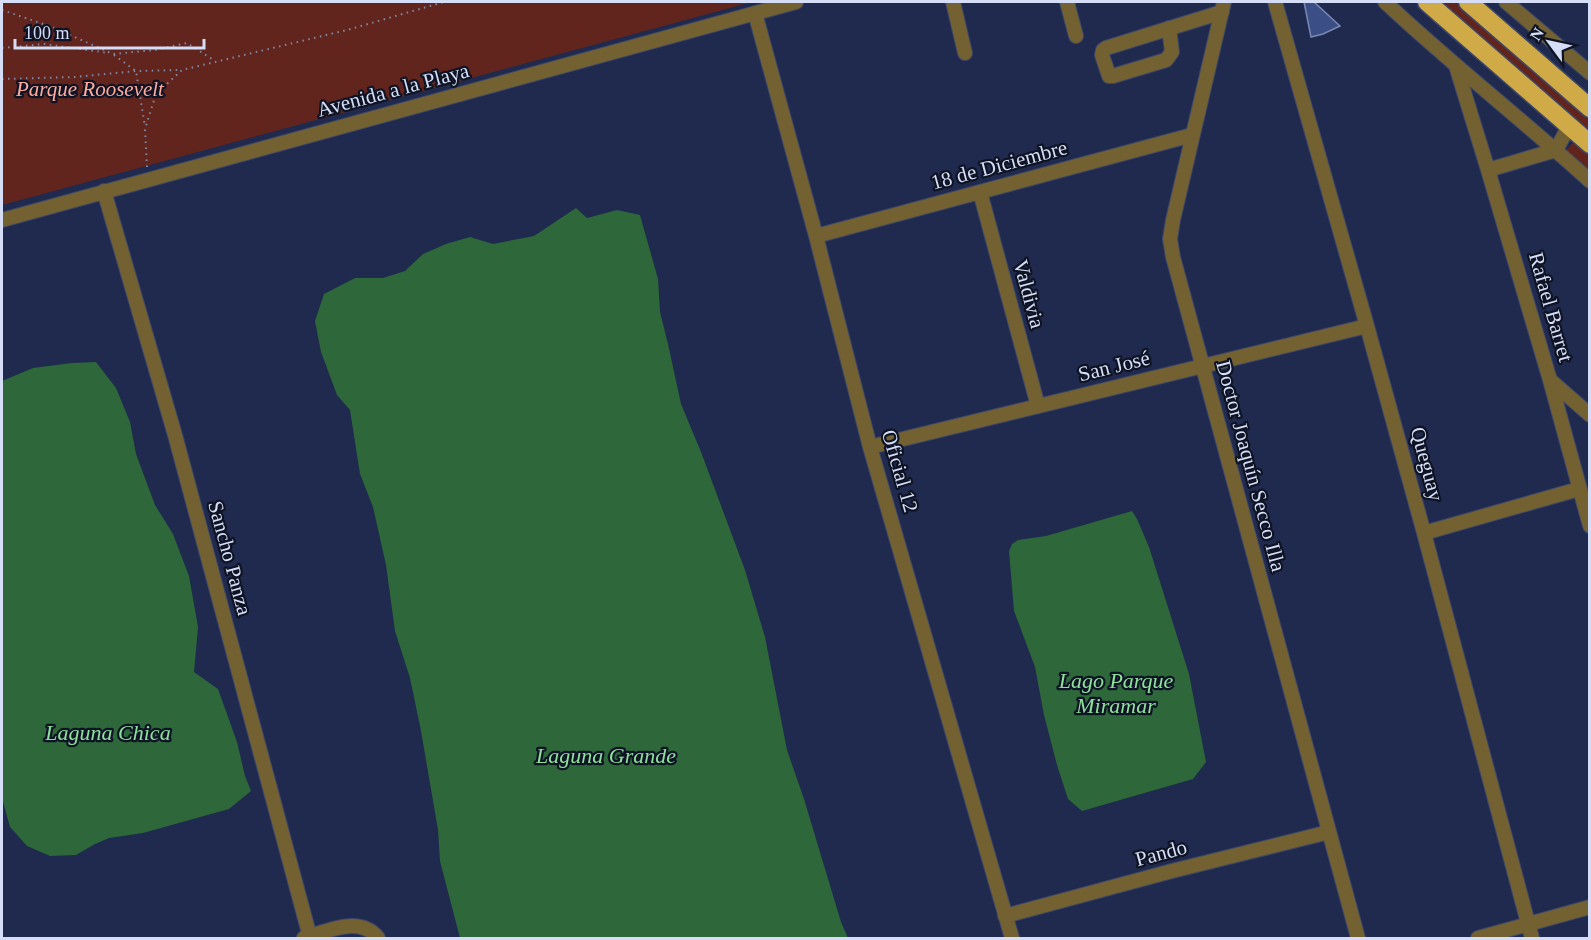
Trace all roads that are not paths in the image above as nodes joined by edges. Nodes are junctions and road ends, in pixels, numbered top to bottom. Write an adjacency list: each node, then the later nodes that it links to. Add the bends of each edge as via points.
1 (796, 2): 10 (street, Avenida a la Playa)
2 (953, 2): 13 (street)
3 (1067, 2): 12 (street)
4 (1275, 2): 27 (street, Queguay)
5 (1385, 2): 14 (street)
6 (1427, 2): 17 (highway)
7 (1468, 2): 16 (highway)
8 (1506, 2): 15 (street)
9 (1223, 7): 11 (street); 18 (street, Doctor Joaquín Secco Illa)
10 (755, 13): 23 (street, Avenida a la Playa); 26 (street, Oficial 12)
11 (1169, 28): 11 (street, via 1103,50 1109,76 1166,60 1172,52)
12 (1076, 36)
13 (965, 53)
14 (1456, 66): 20 (street); 21 (street, Rafael Barret)
15 (1590, 73)
16 (1590, 108)
17 (1569, 126): 19 (highway); 20 (street)
18 (1192, 135): 24 (street, 18 de Diciembre); 28 (street, Doctor Joaquín Secco Illa, via 1170,239)
19 (1590, 144)
20 (1556, 150): 21 (street); 22 (street)
21 (1488, 170): 29 (street, Rafael Barret)
22 (1590, 181)
23 (104, 191): 25 (street, Avenida a la Playa); 40 (street, Sancho Panza, via 178,447)
24 (980, 192): 26 (street, 18 de Diciembre); 30 (street, Valdivia)
25 (2, 220)
26 (816, 236): 32 (street, Oficial 12)
27 (1367, 326): 28 (street, San José); 35 (street, Queguay)
28 (1202, 366): 30 (street, San José); 36 (street, Doctor Joaquín Secco Illa)
29 (1550, 380): 31 (street); 33 (street, Rafael Barret)
30 (1038, 406): 32 (street, San José)
31 (1590, 415)
32 (870, 447): 38 (street, Oficial 12)
33 (1579, 489): 34 (street, Rafael Barret); 35 (street)
34 (1590, 526)
35 (1424, 533): 39 (street, Queguay)
36 (1329, 832): 38 (street, Pando); 43 (street, Doctor Joaquín Secco Illa)
37 (1590, 907): 39 (street)
38 (1005, 916): 42 (street, Oficial 12)
39 (1530, 932): 44 (street)
40 (307, 938): 41 (street, via 345,926 363,927)
41 (378, 939)
42 (1012, 939)
43 (1358, 939)
44 (1478, 939)

